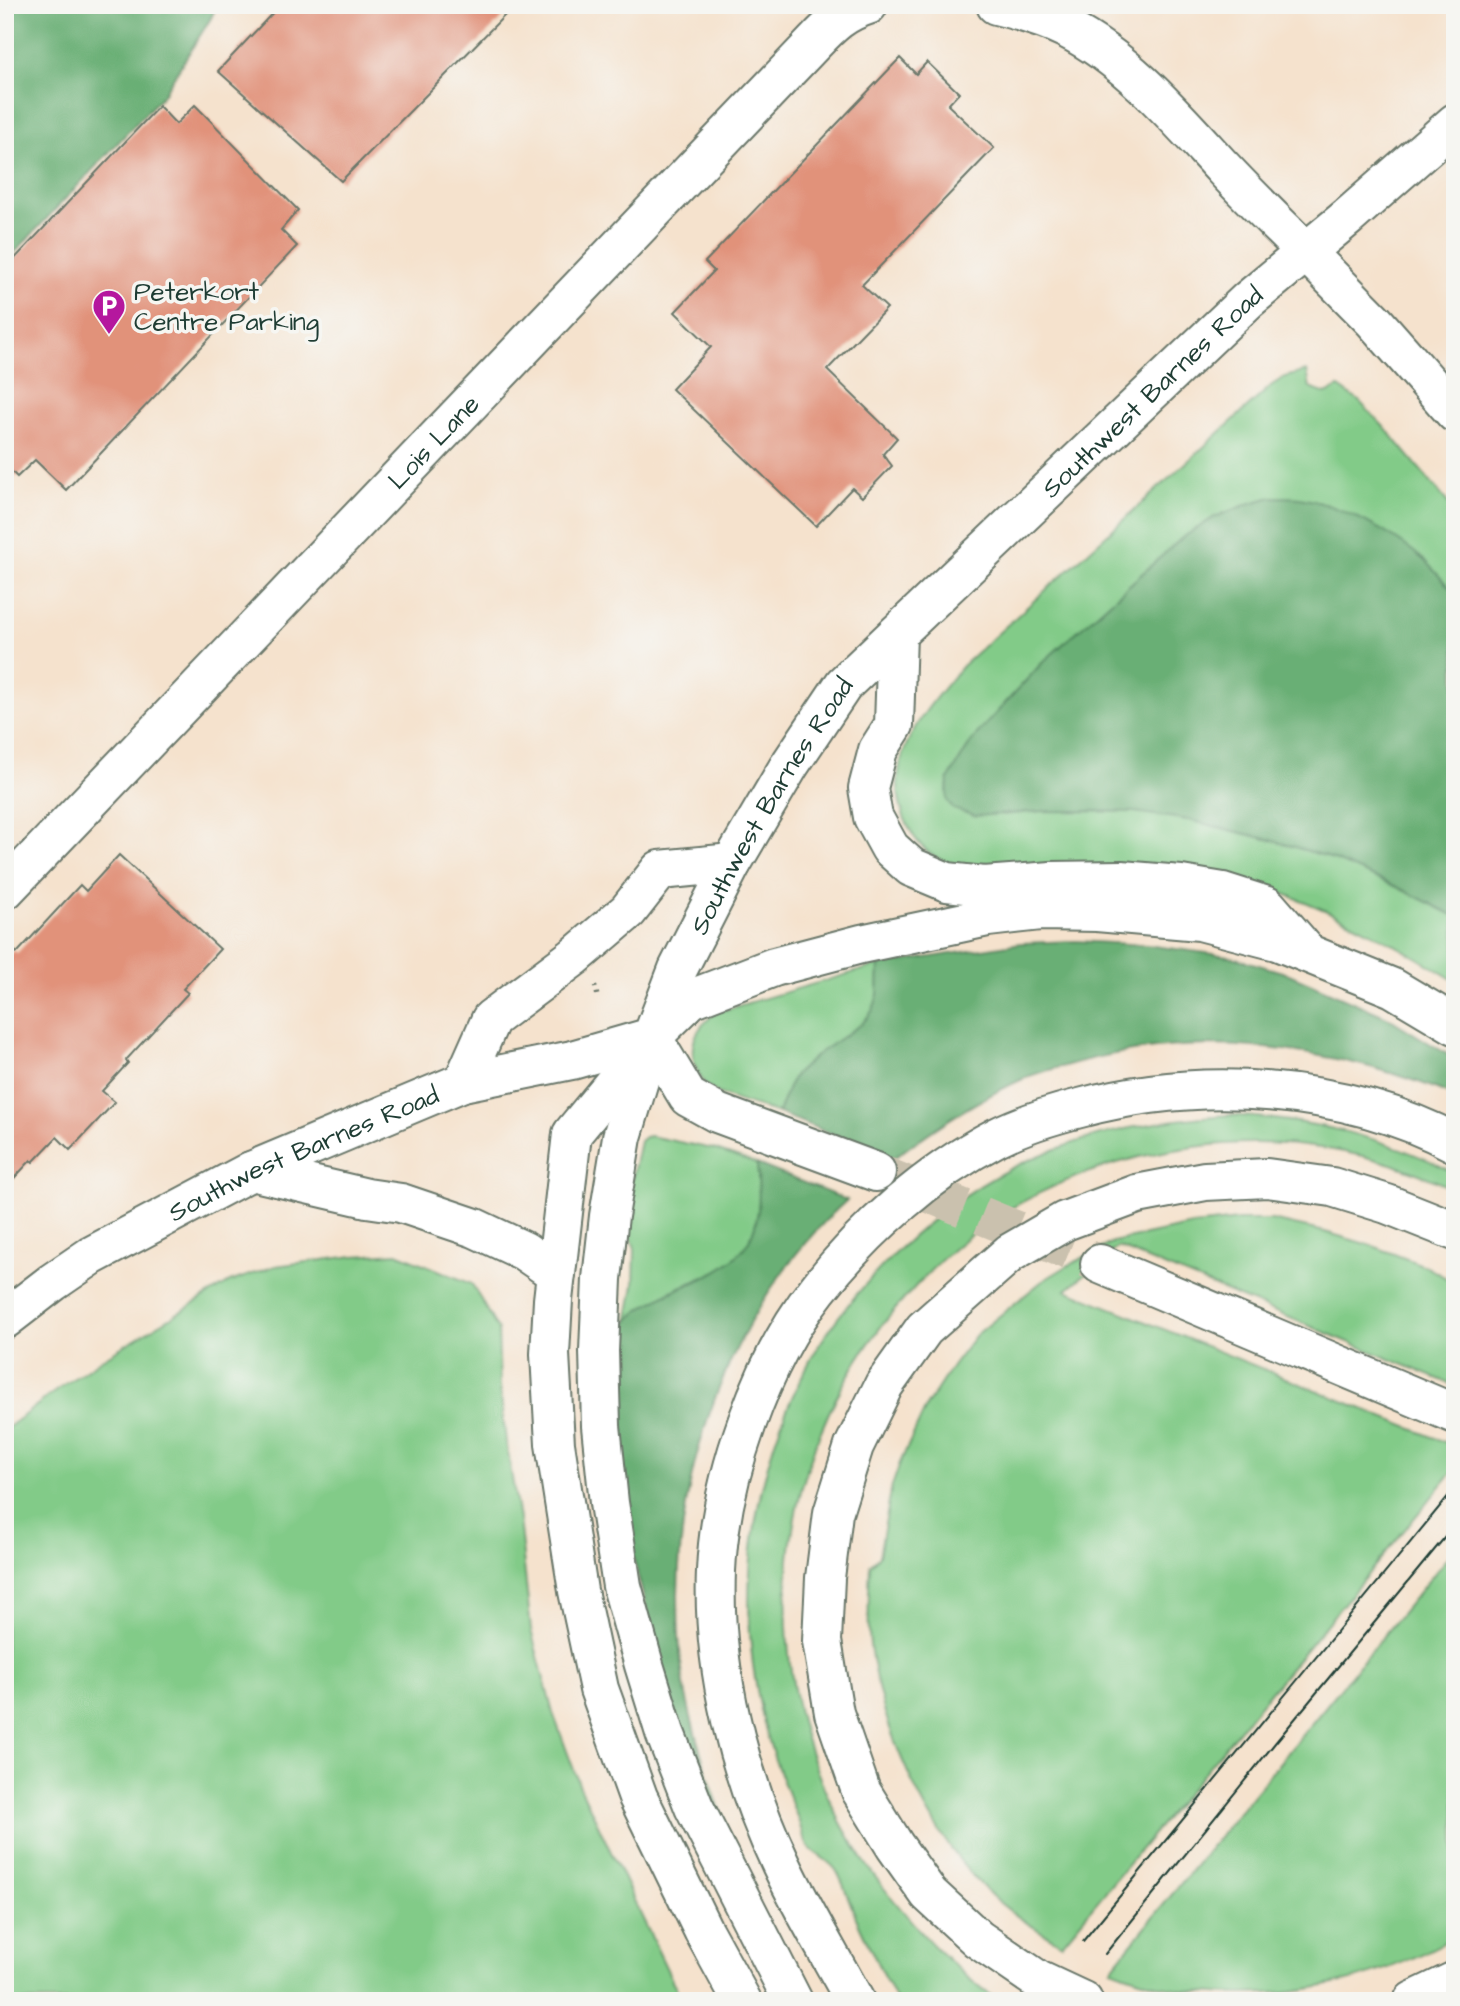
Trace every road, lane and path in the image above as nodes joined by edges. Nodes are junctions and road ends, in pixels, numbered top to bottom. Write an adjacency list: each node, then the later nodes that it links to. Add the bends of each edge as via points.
1 (868, 5): 8 (main road, Lois Lane, via 833,23)
2 (996, 5): 4 (main road, via 1066,29 1117,62 1164,104)
3 (1455, 123): 4 (main road, Southwest Barnes Road)
4 (1306, 252): 5 (main road); 6 (main road, Southwest Barnes Road, via 1248,300)
5 (1455, 413)
6 (897, 634): 7 (main road, Southwest Barnes Road, via 844,684); 9 (main road, via 894,725 878,750 868,788 873,817 890,848 911,867 947,882 985,886 1121,880 1223,892 1267,906)
7 (732, 863): 11 (main road, Southwest Barnes Road, via 678,969); 12 (main road, via 660,870 628,911 491,1019)
8 (5, 890)
9 (1308, 953): 10 (main road, via 1393,988); 11 (main road, via 1200,921 1097,912 1041,911 988,917 763,971 691,999)
10 (1455, 1025)
11 (652, 1037): 12 (main road, Southwest Barnes Road, via 572,1060); 15 (main road, via 688,1097 717,1113); 18 (main road, via 572,1134); 23 (main road, via 622,1137 602,1279 601,1426 609,1503 622,1586 665,1733 694,1807)
12 (463, 1082): 14 (main road, Southwest Barnes Road)
13 (1455, 1143): 24 (main road, via 1370,1110 1308,1096 1240,1088 1110,1100 1046,1117 998,1137 949,1167 900,1203 817,1290 786,1337 760,1390 729,1481 716,1569 717,1619 723,1686 757,1807 781,1864)
14 (251, 1171): 18 (main road, via 401,1203 475,1228 524,1251); 19 (main road, Southwest Barnes Road, via 91,1256)
15 (876, 1172)
16 (1455, 1231): 25 (main road, via 1332,1187 1267,1178 1205,1181 1137,1194 1065,1221 1010,1253 924,1329 884,1385 854,1446 832,1514 822,1641 834,1713 861,1791 929,1894 978,1939 1038,1980)
17 (1100, 1264): 20 (main road)
18 (556, 1273): 22 (main road, via 550,1354 555,1444 599,1689 638,1797)
19 (5, 1319)
20 (1455, 1414)
21 (1455, 1981): 26 (main road)
22 (742, 2001)
23 (793, 2001)
24 (855, 2001)
25 (1083, 2001)
26 (1413, 2001)

